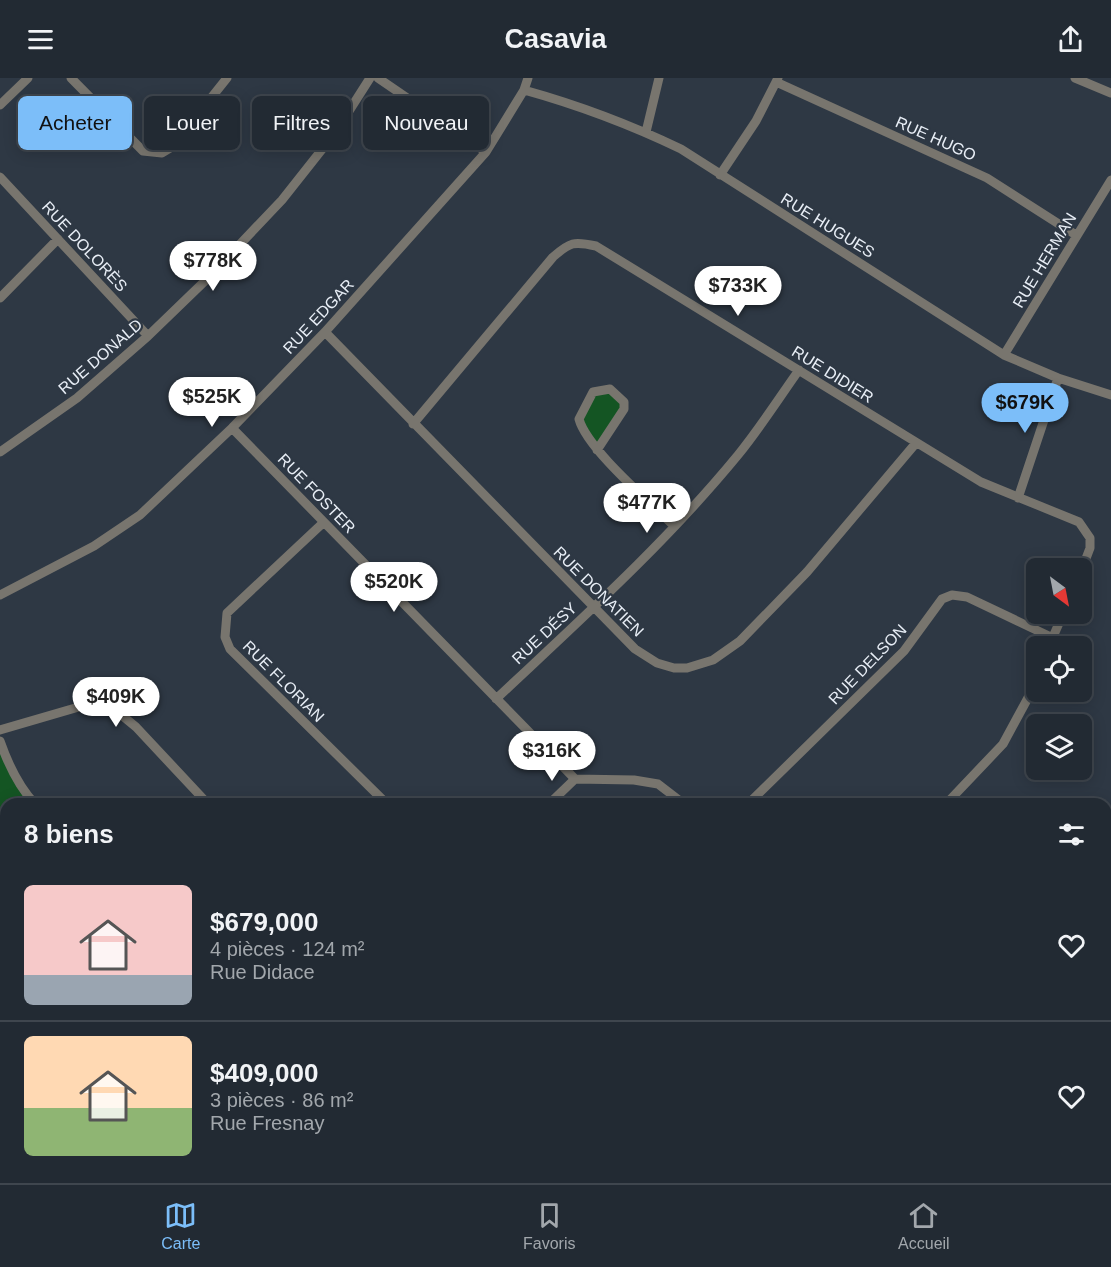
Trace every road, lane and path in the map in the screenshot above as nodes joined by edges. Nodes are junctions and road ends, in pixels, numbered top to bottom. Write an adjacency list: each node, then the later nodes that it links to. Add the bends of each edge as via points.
1 (28, 78): 12 (street)
2 (71, 78): 3 (street, via 143,151 162,153 172,147)
3 (227, 78)
4 (370, 78): 22 (street, RUE DONALD, via 335,133 282,200)
5 (378, 78): 14 (street)
6 (528, 78): 10 (street, RUE EDGAR)
7 (659, 78): 13 (street)
8 (1076, 78): 11 (street)
9 (777, 80): 15 (street); 18 (street, RUE HUGO, via 987,178)
10 (524, 90): 13 (street, RUE HUGUES); 14 (street, RUE EDGAR)
11 (1111, 93)
12 (0, 105)
13 (646, 132): 15 (street, RUE HUGUES, via 681,149)
14 (486, 152): 21 (street, RUE EDGAR)
15 (720, 176): 23 (street, RUE HUGUES)
16 (0, 177): 19 (street, RUE DOLORÈS)
17 (1111, 180): 18 (street, RUE HERMAN)
18 (1076, 235): 23 (street, RUE HERMAN)
19 (58, 239): 20 (street); 22 (street, RUE DOLORÈS)
20 (0, 298)
21 (325, 332): 27 (street, RUE DONATIEN); 28 (street, RUE EDGAR)
22 (148, 336): 31 (street, RUE DONALD, via 77,398)
23 (1004, 356): 25 (street, RUE HUGUES)
24 (799, 370): 27 (street, RUE DIDIER, via 596,246 575,243 553,257); 29 (street, RUE DIDIER); 34 (street, RUE DÉSY, via 738,455)
25 (1058, 378): 26 (street, RUE HUGUES); 32 (street)
26 (1111, 395)
27 (413, 424): 37 (street, RUE DONATIEN)
28 (232, 428): 33 (street, RUE FOSTER); 36 (street, RUE EDGAR, via 140,515 94,546)
29 (916, 443): 32 (street, RUE DIDIER, via 981,482); 37 (street, RUE DONATIEN, via 807,572 740,641 712,660 687,668 657,663 635,649)
30 (597, 450): 30 (street, via 624,409 624,402 610,389 593,392 579,419 582,431); 34 (street)
31 (0, 452)
32 (1018, 498): 35 (street, RUE DIDIER, via 1079,522 1090,538)
33 (324, 522): 40 (street, RUE FOSTER); 46 (street, RUE FLORIAN, via 227,613 225,637 230,649)
34 (674, 526): 37 (street, RUE DÉSY)
35 (1086, 558)
36 (0, 595)
37 (595, 607): 40 (street, RUE DÉSY)
38 (1040, 636): 49 (street, RUE DELSON, via 967,597 952,595 942,599 904,651)
39 (1026, 697): 50 (street, via 1003,744)
40 (496, 699): 43 (street, RUE FOSTER)
41 (0, 730): 45 (street, via 89,704 113,708)
42 (0, 741): 44 (street)
43 (575, 779): 47 (street); 48 (street, via 658,784)
44 (29, 798)
45 (202, 798)
46 (381, 798)
47 (555, 798)
48 (676, 798)
49 (754, 798)
50 (952, 798)

